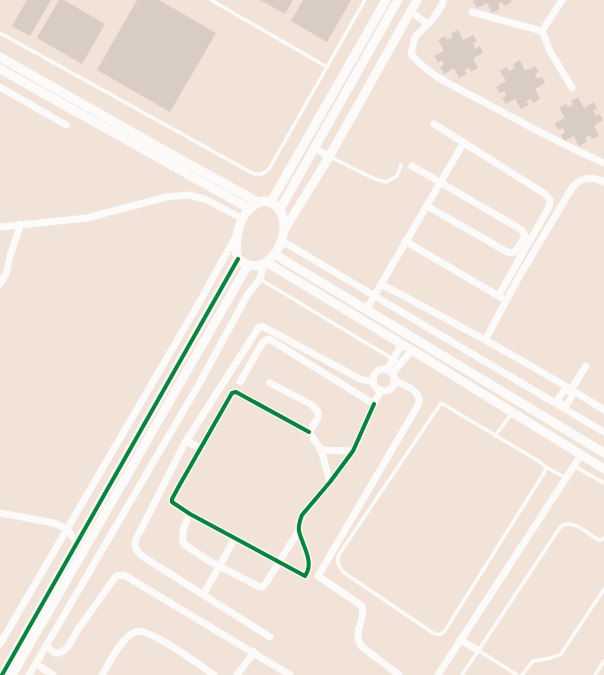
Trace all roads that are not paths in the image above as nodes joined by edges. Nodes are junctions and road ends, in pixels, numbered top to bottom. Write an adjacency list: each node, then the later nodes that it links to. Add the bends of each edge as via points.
1 (211, 0): 14 (lane)
2 (365, 0): 14 (lane)
3 (386, 0): 29 (street)
4 (398, 0): 21 (street)
5 (417, 0): 8 (street)
6 (443, 0): 10 (street, via 442,6)
7 (562, 0): 11 (street)
8 (411, 12): 10 (street); 22 (street)
9 (472, 12): 11 (street)
10 (428, 24): 23 (street, via 415,37 411,54 418,63 449,83 541,133)
11 (542, 31): 17 (street)
12 (0, 33): 14 (lane, via 254,174 262,174 269,169)
13 (0, 57): 28 (street)
14 (327, 67)
15 (0, 69): 31 (street)
16 (0, 87): 19 (street)
17 (572, 88)
18 (434, 124): 20 (street)
19 (66, 125)
20 (464, 142): 27 (street); 46 (street, via 545,194 550,200 549,208)
21 (314, 148): 22 (street); 32 (street)
22 (329, 157): 24 (lane, via 386,182 397,176); 37 (street)
23 (604, 163)
24 (401, 164)
25 (412, 166): 27 (street)
26 (604, 182): 48 (street, via 583,178 577,181)
27 (441, 183): 30 (street); 30 (street, via 522,230 525,236 515,252 509,253)
28 (258, 202): 29 (street); 31 (street)
29 (271, 202): 32 (street)
30 (427, 206): 38 (street)
31 (250, 209): 33 (street)
32 (280, 209): 37 (street, via 284,219)
33 (243, 219): 34 (street, via 205,199 188,195 166,197 87,218); 36 (street)
34 (21, 224): 35 (street); 44 (street, via 6,274)
35 (0, 227)
36 (236, 236): 40 (street); 85 (street)
37 (282, 236): 39 (street); 47 (street)
38 (405, 241): 45 (street); 46 (street)
39 (274, 254): 41 (street); 49 (street)
40 (238, 259): 42 (street); 89 (street)
41 (265, 263): 42 (street); 43 (street); 51 (street)
42 (248, 265): 105 (street)
43 (260, 279): 53 (lane); 99 (street, via 248,294 199,384)
44 (0, 284)
45 (381, 284): 47 (street); 50 (street)
46 (498, 295): 48 (street)
47 (374, 296): 49 (street); 63 (street)
48 (506, 300): 50 (street)
49 (366, 310): 64 (street)
50 (485, 340): 61 (street)
51 (402, 344): 52 (street); 53 (street)
52 (412, 350): 54 (street); 66 (street)
53 (393, 359): 54 (lane); 56 (street)
54 (401, 364): 56 (street)
55 (586, 366): 61 (street)
56 (391, 374): 57 (street, via 384,369 378,371); 60 (street, via 390,389); 93 (street, via 415,392 419,401 417,407)
57 (373, 380): 60 (street, via 375,386); 71 (street, via 360,379 260,326)
58 (240, 382): 62 (street, via 264,342 269,339)
59 (270, 383): 68 (street, via 316,409 318,418)
60 (381, 390): 62 (street)
61 (571, 390): 63 (street, via 572,396 567,404); 65 (street)
62 (374, 404): 74 (street)
63 (559, 405): 69 (street)
64 (530, 408): 67 (street); 75 (street)
65 (604, 410)
66 (512, 412): 67 (street); 70 (lane)
67 (522, 418): 76 (street)
68 (309, 432): 72 (street, via 234,392); 73 (street)
69 (604, 432)
70 (495, 436): 78 (lane); 78 (lane, via 441,403 338,556 338,564 343,572 433,633 441,634)
71 (186, 441): 72 (street); 95 (street, via 134,544 144,558)
72 (200, 448): 84 (street, via 172,499 173,504)
73 (321, 450): 74 (street); 81 (street)
74 (353, 451): 81 (street)
75 (604, 453)
76 (582, 455): 77 (street); 79 (street)
77 (574, 466): 80 (street); 82 (lane)
78 (546, 467): 80 (lane)
79 (604, 469)
80 (566, 478): 97 (street)
81 (330, 482): 86 (street, via 302,515)
82 (604, 483)
83 (0, 513): 85 (street, via 54,523)
84 (190, 514): 87 (street); 91 (street, via 182,532 184,544)
85 (67, 529): 89 (street); 98 (street)
86 (299, 530): 90 (street); 92 (street, via 307,553)
87 (235, 538): 90 (street); 91 (street)
88 (604, 538): 100 (lane, via 597,539 572,523 560,526)
89 (77, 543): 104 (street)
90 (278, 562): 91 (street, via 262,587); 92 (street, via 304,576)
91 (219, 566): 95 (street)
92 (308, 569): 93 (street)
93 (318, 573): 112 (street, via 318,577 362,606 357,634 359,643)
94 (604, 589): 116 (lane, via 561,654 533,661)
95 (203, 595): 96 (street)
96 (270, 637)
97 (460, 640): 100 (street); 113 (street)
98 (0, 644)
99 (46, 646): 101 (street, via 55,653 60,653 66,648 116,576 124,575); 103 (street)
100 (478, 650): 114 (lane); 115 (lane)
101 (254, 652): 110 (street); 111 (street)
102 (604, 661): 117 (lane)
103 (36, 664): 106 (street); 107 (street)
104 (2, 675)
105 (12, 675)
106 (29, 675)
107 (53, 675)
108 (102, 675): 109 (street, via 126,637 136,631 144,631)
109 (214, 675)
110 (237, 675)
111 (290, 675)
112 (399, 675)
113 (438, 675)
114 (462, 675)
115 (518, 675)
116 (522, 675)
117 (595, 675)

